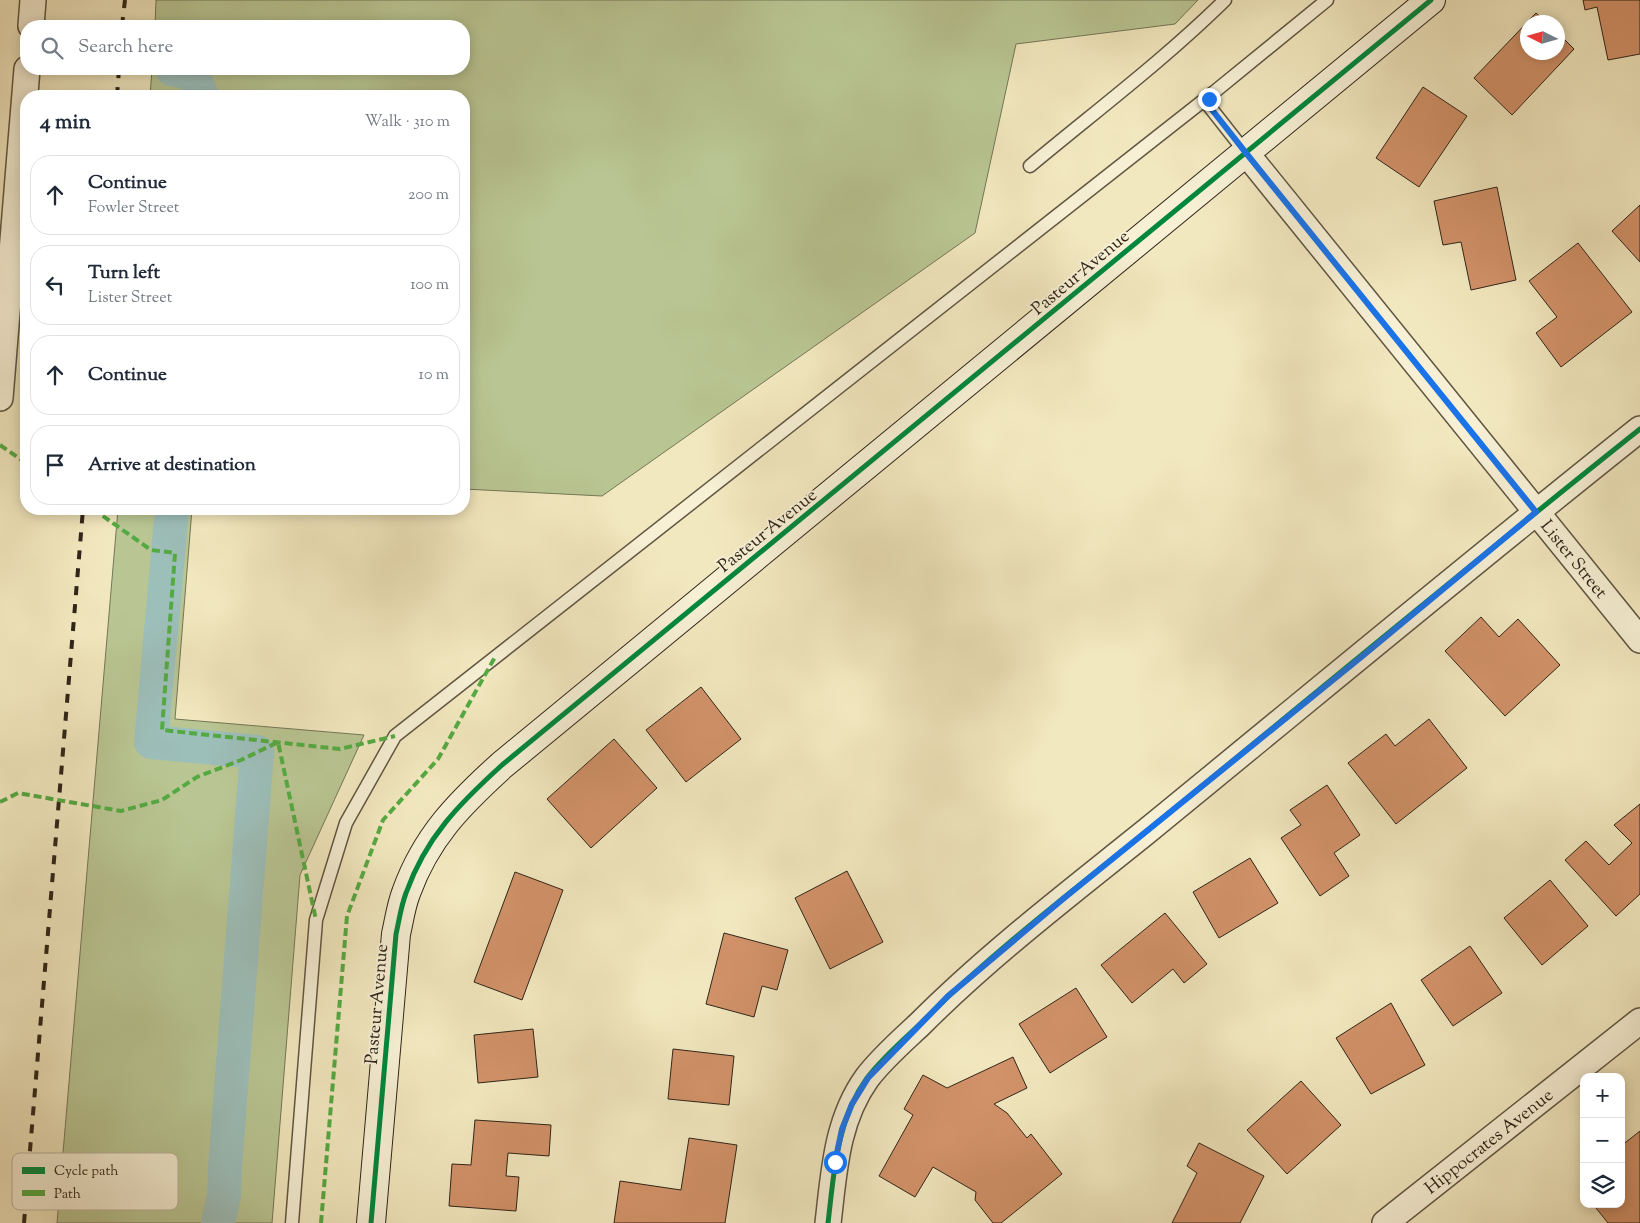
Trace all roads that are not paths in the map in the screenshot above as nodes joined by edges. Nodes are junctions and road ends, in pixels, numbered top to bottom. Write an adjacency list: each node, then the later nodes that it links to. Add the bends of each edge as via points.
1 (33, 0): 5 (street)
2 (1225, 0): 11 (lane, via 1136,80)
3 (1327, 0): 8 (lane)
4 (1431, 0): 9 (street, Pasteur Avenue)
5 (31, 20)
6 (27, 75): 7 (street)
7 (25, 90)
8 (1213, 93): 9 (lane, via 1209,106); 17 (lane, via 395,736 346,823 316,920)
9 (1246, 153): 14 (street, Lister Street); 18 (street, Pasteur Avenue, via 502,765 443,823 424,852 405,894 396,934)
10 (20, 154): 12 (street)
11 (1030, 166)
12 (0, 398)
13 (1640, 429): 14 (street)
14 (1536, 512): 15 (street, Lister Street); 19 (street, via 1063,899 948,996 892,1052 868,1078 842,1129)
15 (1640, 640)
16 (1640, 1022): 20 (street, Hippocrates Avenue)
17 (292, 1223)
18 (371, 1223)
19 (828, 1223)
20 (1385, 1223)

